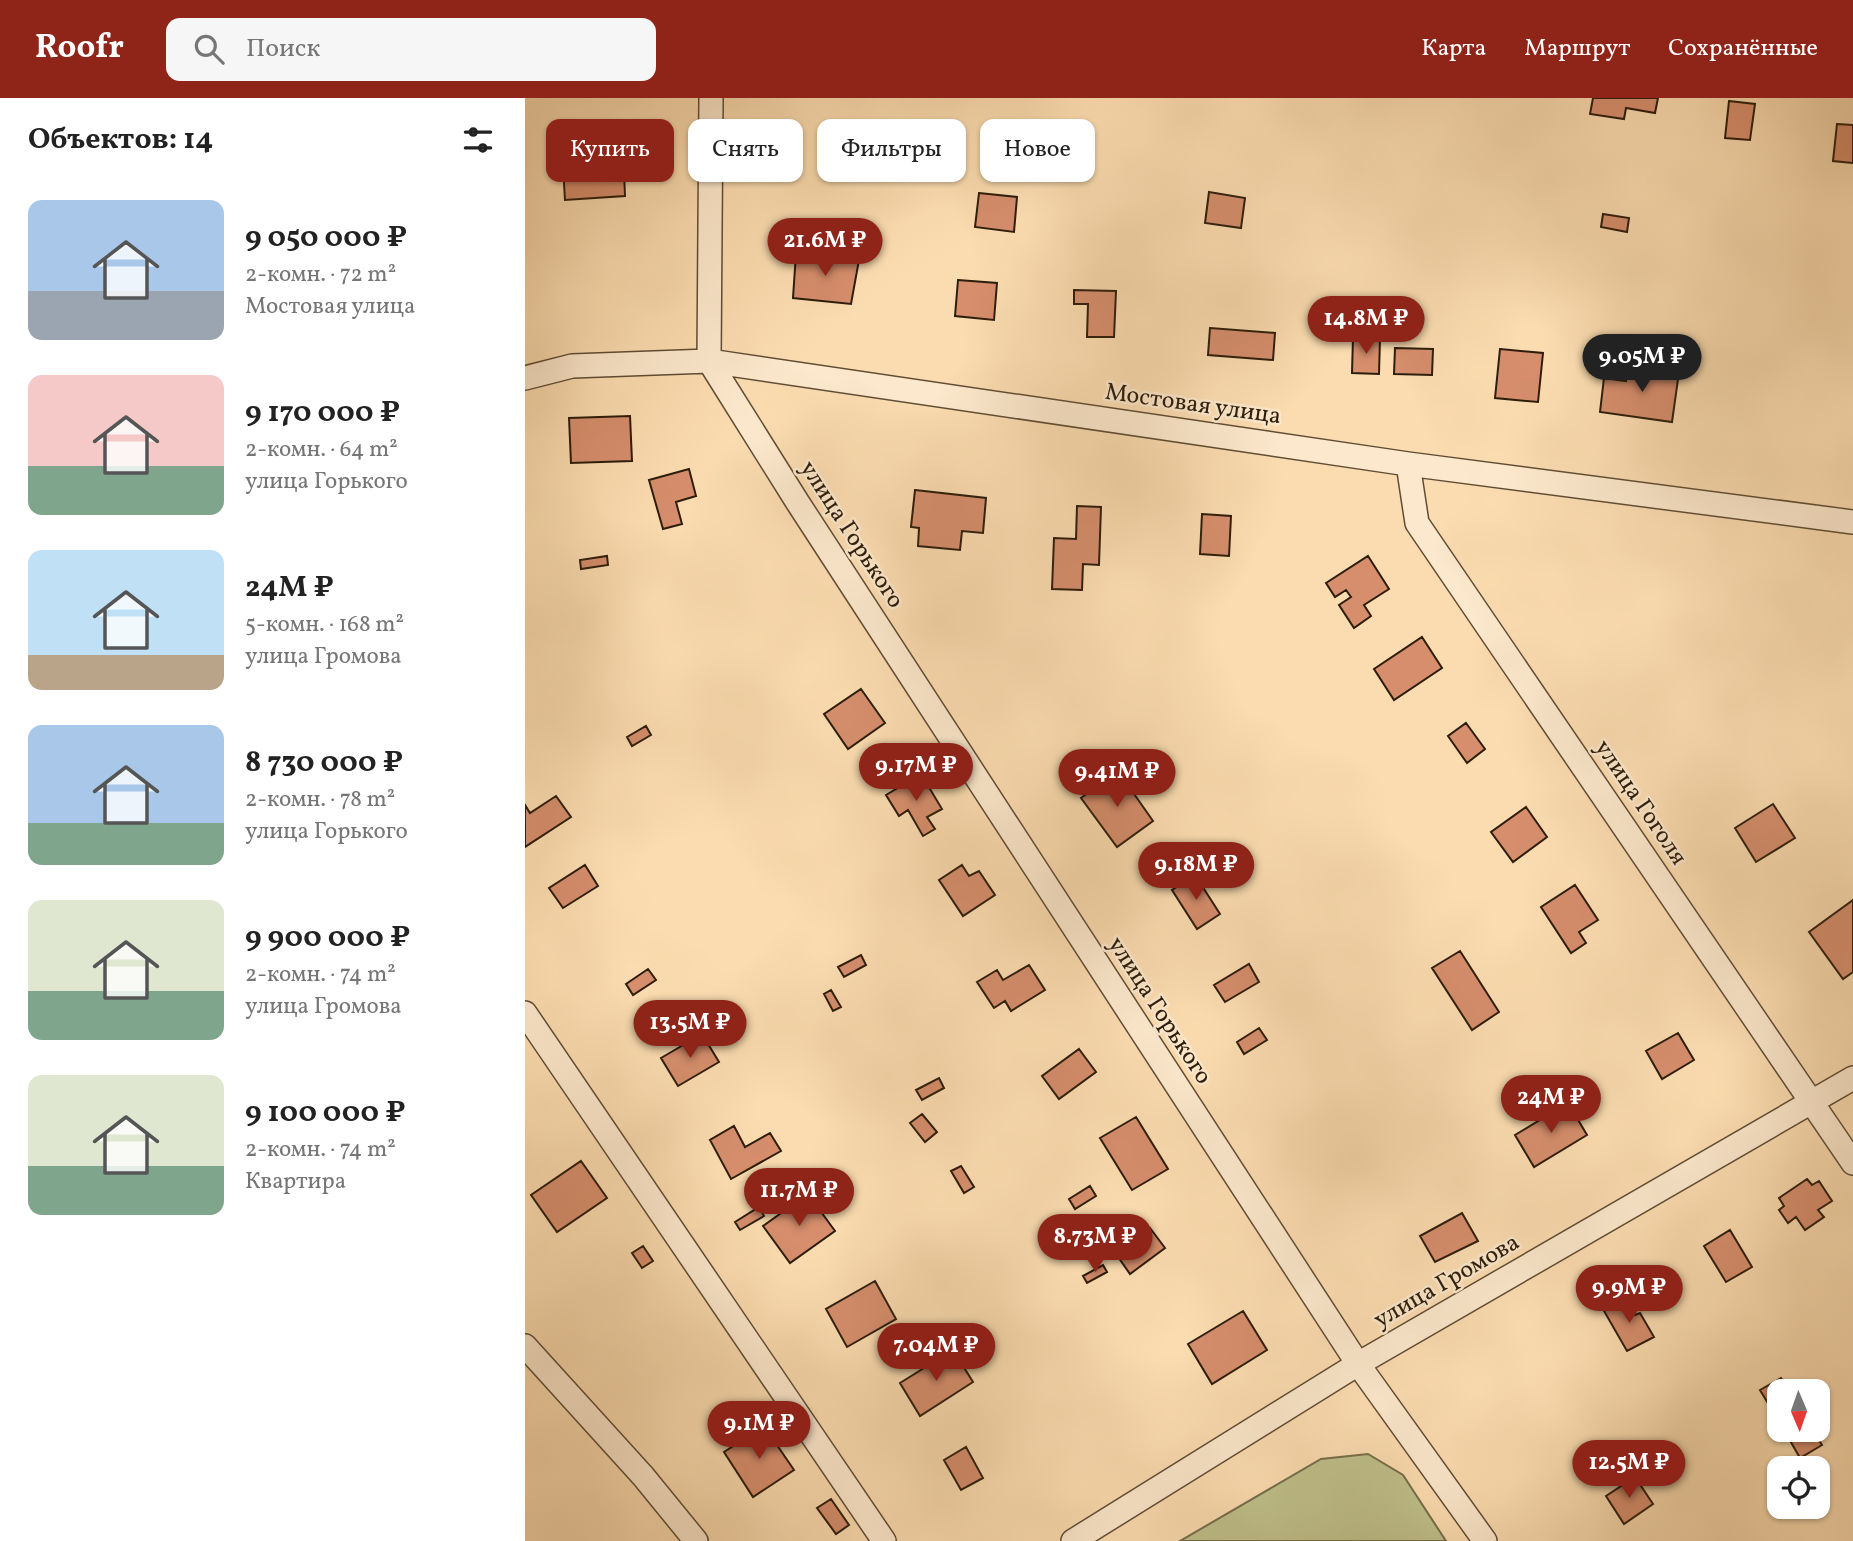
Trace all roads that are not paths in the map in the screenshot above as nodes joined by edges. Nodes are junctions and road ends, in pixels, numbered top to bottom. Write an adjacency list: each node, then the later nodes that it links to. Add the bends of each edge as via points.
1 (711, 98): 2 (street)
2 (709, 361): 3 (street, Мостовая улица, via 572,366); 4 (street, Мостовая улица); 11 (street, улица Горького)
3 (525, 378)
4 (1408, 464): 5 (street, Мостовая улица); 8 (street, улица Гоголя, via 1417,523)
5 (1853, 522)
6 (525, 1013): 13 (street)
7 (1853, 1078): 8 (street, улица Громова)
8 (1811, 1101): 9 (street, улица Гоголя); 11 (street, улица Громова)
9 (1853, 1163)
10 (525, 1346): 12 (street)
11 (1357, 1364): 14 (street, улица Громова); 15 (street, улица Горького)
12 (696, 1541)
13 (884, 1541)
14 (1073, 1541)
15 (1485, 1541)

